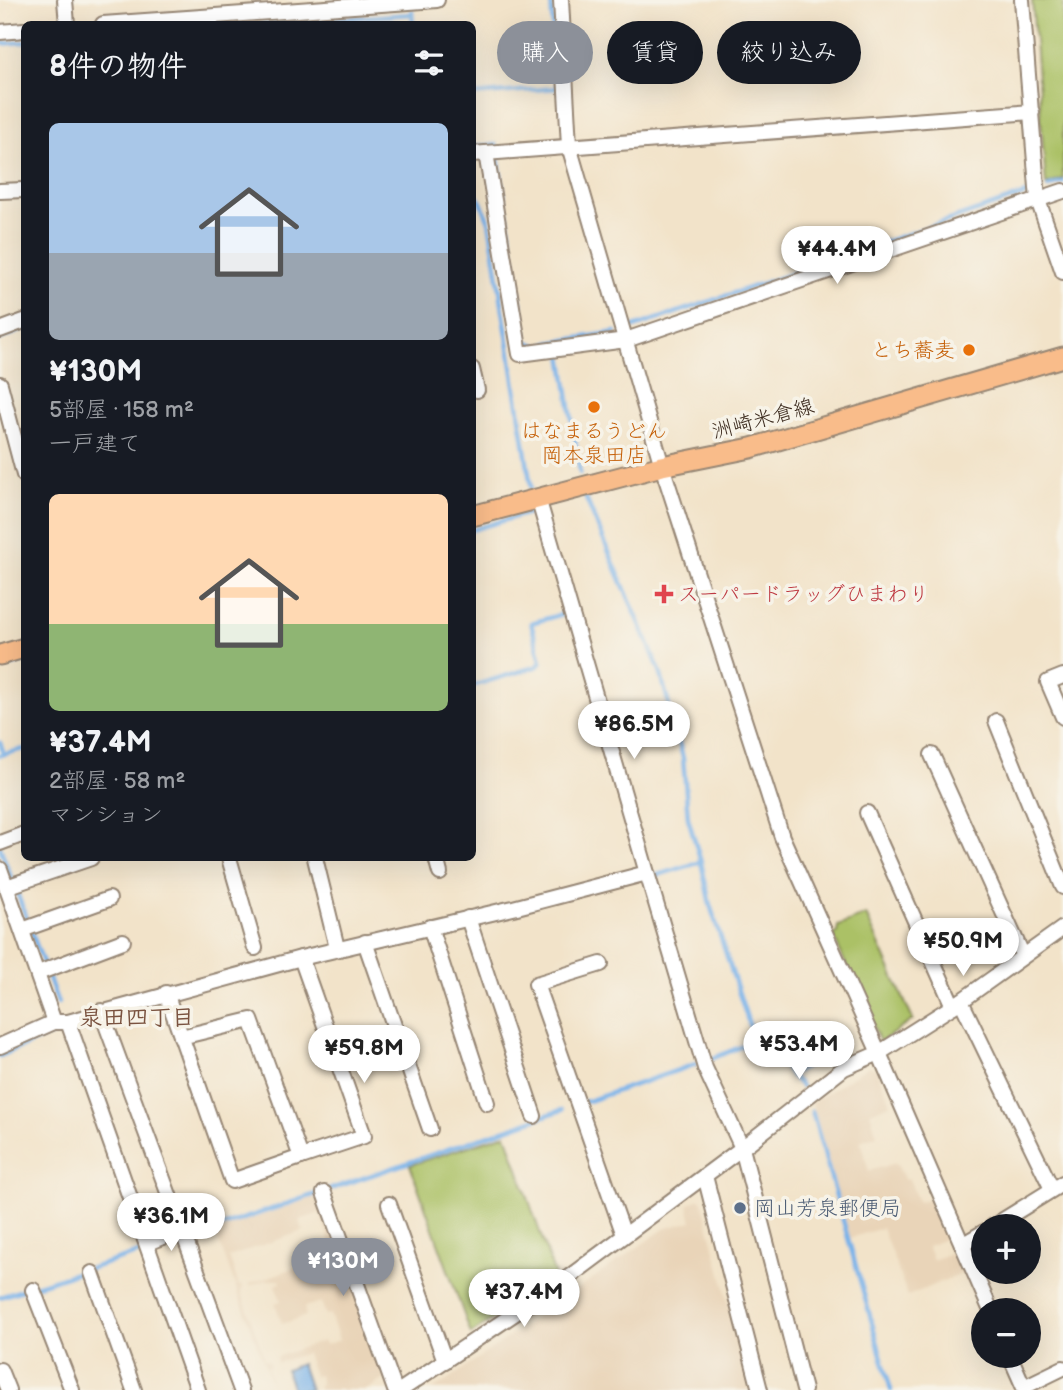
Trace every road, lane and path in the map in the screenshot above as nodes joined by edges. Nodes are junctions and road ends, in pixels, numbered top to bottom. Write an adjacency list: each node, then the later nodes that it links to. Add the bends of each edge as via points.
1 (65, 0): 5 (street)
2 (437, 0): 6 (street)
3 (561, 0): 10 (street)
4 (1022, 0): 9 (street)
5 (67, 21)
6 (145, 21)
7 (21, 30): 8 (street)
8 (0, 32)
9 (1032, 112): 10 (street); 15 (street)
10 (569, 146): 11 (street); 19 (street)
11 (488, 152): 19 (street, via 520,354)
12 (21, 190): 13 (street)
13 (0, 191)
14 (1063, 191): 15 (street)
15 (1038, 200): 16 (street); 19 (street)
16 (1063, 272)
17 (21, 322): 18 (street)
18 (0, 330)
19 (626, 340): 25 (street)
20 (1063, 357): 25 (main road, 洲崎米倉線, via 751,447)
21 (0, 384): 24 (street)
22 (476, 386): 23 (street)
23 (477, 390)
24 (21, 464)
25 (662, 466): 26 (main road, 洲崎米倉線); 65 (street, via 782,837)
26 (538, 498): 27 (main road, 洲崎米倉線); 43 (street)
27 (476, 515)
28 (21, 649): 29 (main road)
29 (0, 655)
30 (1063, 676): 31 (street, via 1048,682)
31 (1063, 717)
32 (996, 721): 45 (street)
33 (932, 755): 55 (street)
34 (867, 813): 60 (street)
35 (21, 835): 36 (street)
36 (1, 843)
37 (83, 861): 44 (street)
38 (230, 861): 53 (street)
39 (316, 861): 54 (street)
40 (437, 861): 42 (street)
41 (0, 869): 44 (street)
42 (440, 873)
43 (647, 873): 47 (street); 69 (street, via 705,1068)
44 (12, 886): 48 (street)
45 (1063, 887)
46 (108, 900): 48 (street)
47 (469, 923): 50 (street); 67 (street)
48 (27, 928): 58 (street)
49 (1063, 928): 55 (street)
50 (431, 931): 52 (street); 66 (street)
51 (123, 941): 58 (street)
52 (367, 946): 54 (street); 68 (street)
53 (256, 948)
54 (337, 948): 56 (street)
55 (1023, 956): 60 (street)
56 (301, 958): 59 (street); 70 (street, via 364,1136)
57 (601, 964): 76 (street, via 536,984)
58 (44, 971): 62 (street)
59 (166, 993): 61 (street); 63 (street)
60 (957, 1004): 65 (street); 72 (street)
61 (101, 1011): 62 (street); 77 (street)
62 (61, 1022): 64 (street); 80 (street)
63 (181, 1037): 70 (street, via 251,1020); 70 (street, via 232,1181)
64 (0, 1046)
65 (879, 1053): 69 (street, via 844,1068); 79 (street)
66 (487, 1103)
67 (534, 1116)
68 (430, 1129)
69 (742, 1148): 71 (street); 97 (street)
70 (301, 1157)
71 (705, 1176): 76 (street); 96 (street)
72 (1058, 1186): 75 (street)
73 (324, 1193): 94 (street)
74 (389, 1204): 84 (street)
75 (1013, 1214)
76 (624, 1235): 84 (street)
77 (184, 1236): 80 (street); 93 (street)
78 (971, 1240): 79 (street)
79 (962, 1245): 83 (street)
80 (149, 1248): 92 (street)
81 (92, 1273): 91 (street)
82 (33, 1290): 90 (street)
83 (985, 1298)
84 (445, 1361): 95 (street)
85 (1015, 1368): 88 (street)
86 (1063, 1368): 88 (street)
87 (0, 1370): 89 (street)
88 (1025, 1389)
89 (8, 1390)
90 (72, 1390)
91 (134, 1390)
92 (198, 1390)
93 (241, 1390)
94 (395, 1390)
95 (401, 1390)
96 (760, 1390)
97 (804, 1390)

